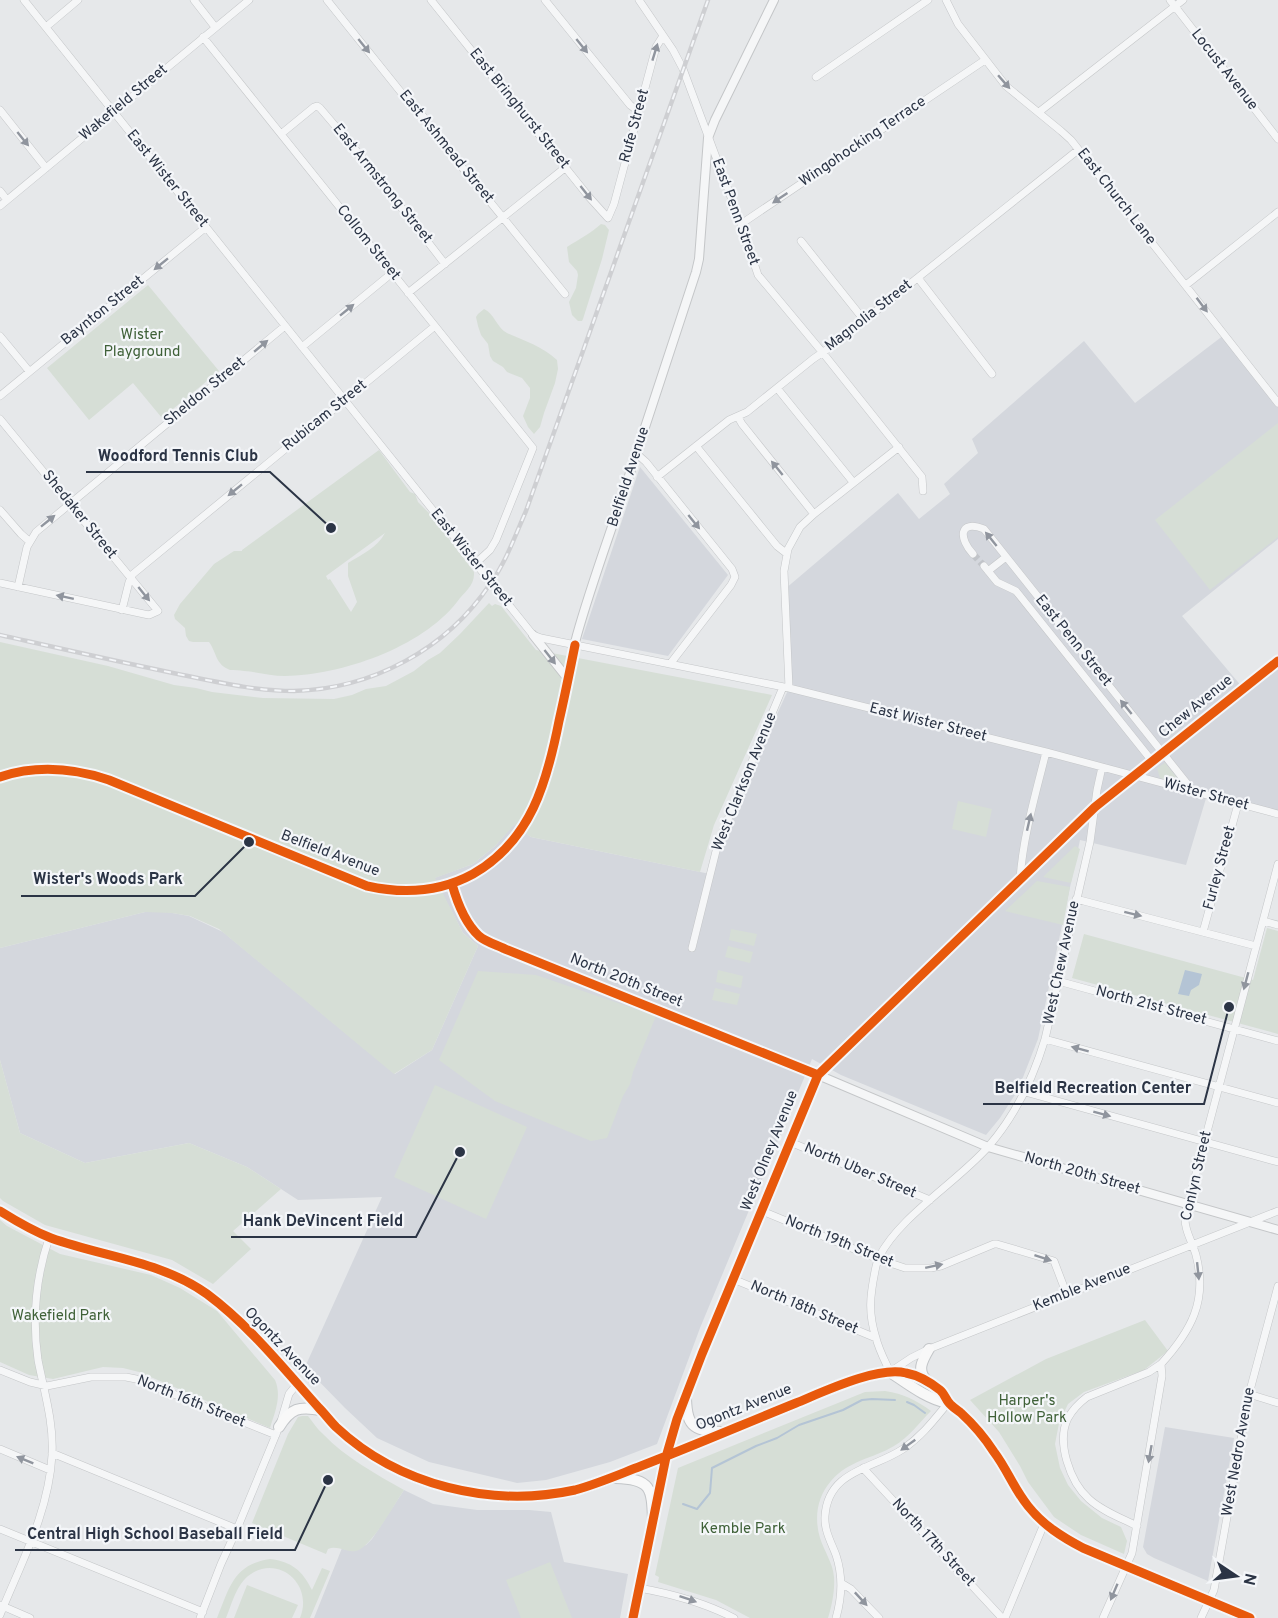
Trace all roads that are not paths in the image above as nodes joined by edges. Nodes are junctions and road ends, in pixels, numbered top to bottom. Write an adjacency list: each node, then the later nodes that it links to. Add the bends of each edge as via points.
1 (24, 0): 14 (street, East Wister Street)
2 (78, 0): 14 (street)
3 (194, 0): 15 (street)
4 (249, 0): 15 (street, Wakefield Street)
5 (327, 0): 34 (street, East Ashmead Street, one-way to 34)
6 (431, 0): 28 (street, East Bringhurst Street)
7 (545, 0): 21 (street, one-way to 21)
8 (639, 0): 16 (street, East Penn Street)
9 (774, 0): 25 (street, Belfield Avenue)
10 (928, 0): 19 (street)
11 (946, 0): 18 (street, East Church Lane, via 958,24)
12 (1183, 0): 13 (street)
13 (1173, 3): 23 (street); 26 (street, Locust Avenue)
14 (46, 27): 22 (street, East Wister Street)
15 (215, 27): 17 (street, Wakefield Street)
16 (663, 36): 21 (street, Rufe Street, one-way to 16, via 656,47); 25 (street, East Penn Street, via 682,69)
17 (203, 37): 22 (street, Wakefield Street); 24 (street, Collom Street)
18 (985, 60): 23 (street, East Church Lane, one-way to 23, via 1010,89); 36 (street, Wingohocking Terrace, one-way to 36)
19 (816, 77)
20 (0, 110): 29 (street, one-way to 29)
21 (638, 111): 35 (street, Rufe Street)
22 (113, 112): 29 (street, Wakefield Street); 37 (street, East Wister Street)
23 (1039, 112): 27 (street, East Church Lane)
24 (281, 134): 39 (street, East Armstrong Street, via 317,106); 40 (street, Collom Street)
25 (708, 138): 36 (street, East Penn Street); 61 (street, Belfield Avenue, via 699,259)
26 (1278, 139)
27 (1078, 150): 41 (street, Magnolia Street); 42 (street, East Church Lane)
28 (566, 167): 34 (street); 35 (street, East Bringhurst Street, one-way to 35)
29 (46, 168): 31 (street, Wakefield Street)
30 (0, 191): 31 (street)
31 (7, 200): 32 (street, Wakefield Street)
32 (0, 206)
33 (1278, 212): 42 (street)
34 (502, 217): 39 (street); 44 (street, East Ashmead Street)
35 (608, 218)
36 (741, 224): 50 (street, East Penn Street, via 758,275)
37 (206, 227): 46 (street, East Wister Street); 51 (street, Baynton Street, one-way to 51)
38 (801, 241): 45 (street)
39 (445, 264): 43 (street)
40 (392, 273): 43 (street, Collom Street); 49 (street, one-way to 40)
41 (918, 278): 45 (street, Magnolia Street); 52 (street)
42 (1186, 285): 56 (street, East Church Lane, one-way to 56)
43 (408, 293): 47 (street, Collom Street)
44 (565, 294)
45 (864, 320): 50 (street, Magnolia Street)
46 (285, 326): 49 (street, East Wister Street); 65 (street, Sheldon Street, one-way to 46)
47 (435, 326): 55 (street, Rubicam Street); 72 (street, Collom Street, via 533,448 499,536)
48 (0, 336): 51 (street)
49 (302, 347): 55 (street, East Wister Street)
50 (823, 353): 53 (street, Magnolia Street); 60 (street, East Penn Street)
51 (29, 371): 54 (street, Baynton Street)
52 (992, 374)
53 (777, 388): 57 (street, Magnolia Street); 63 (street)
54 (0, 396)
55 (345, 400): 72 (street, East Wister Street); 73 (street, Rubicam Street, one-way to 73)
56 (1278, 403)
57 (738, 417): 59 (street, Magnolia Street); 67 (street, one-way to 57)
58 (0, 419): 65 (street, Shedaker Street)
59 (696, 446): 62 (street, Magnolia Street); 69 (street)
60 (899, 447): 63 (street, West Clarkson Avenue); 64 (street, East Penn Street, via 922,477)
61 (637, 454): 62 (street); 78 (street, Belfield Avenue)
62 (657, 477): 80 (street, one-way to 80, via 735,576)
63 (853, 482): 67 (street, West Clarkson Avenue)
64 (923, 491)
65 (70, 504): 68 (street, Sheldon Street, one-way to 65); 73 (street, Shedaker Street)
66 (0, 510): 68 (street)
67 (814, 514): 69 (street, West Clarkson Avenue, via 792,538)
68 (29, 541): 75 (street)
69 (786, 553): 82 (street, West Clarkson Avenue, via 790,678)
70 (973, 554): 71 (street, East Penn Street, one-way to 70, via 984,530 974,526 963,532 962,537)
71 (1006, 557): 84 (street, East Penn Street, one-way to 71); 85 (street, East Penn Street, via 986,569 997,582 1016,591)
72 (476, 563): 77 (street, East Wister Street)
73 (130, 578): 76 (street); 76 (street, Shedaker Street, one-way to 76, via 158,611 149,615)
74 (0, 583): 75 (street)
75 (18, 587): 76 (street, one-way to 75)
76 (122, 609)
77 (533, 635): 78 (street, East Wister Street); 81 (street, one-way to 81)
78 (575, 645): 80 (street, East Wister Street); 81 (street, Belfield Avenue)
79 (1278, 661): 84 (street, Chew Avenue)
80 (670, 664): 82 (street, East Wister Street)
81 (568, 679): 95 (street, Belfield Avenue, via 548,770 527,821 497,857)
82 (786, 687): 83 (street, East Wister Street); 101 (street, West Clarkson Avenue, via 718,843)
83 (1046, 752): 86 (street, East Wister Street); 94 (street, one-way to 83)
84 (1163, 752): 85 (street, Chew Avenue); 89 (street, East Penn Street)
85 (1152, 761): 87 (street, Chew Avenue)
86 (1102, 767): 87 (street, East Wister Street); 91 (street, West Chew Avenue)
87 (1133, 776): 89 (street, Wister Street); 91 (street, West Olney Avenue)
88 (0, 777): 95 (street, Belfield Avenue, via 47,769 88,773 367,886 412,891)
89 (1193, 791): 90 (street, Wister Street)
90 (1238, 804): 92 (street, Wister Street); 99 (street, Furley Street)
91 (1095, 807): 94 (street, West Olney Avenue); 96 (street, West Chew Avenue)
92 (1278, 814)
93 (1278, 864): 97 (street, Conlyn Street)
94 (1020, 879): 106 (street, West Olney Avenue)
95 (452, 884): 106 (street, North 20th Street, via 469,923 480,937)
96 (1076, 899): 99 (street, one-way to 99); 102 (street, West Chew Avenue)
97 (1263, 921): 98 (street); 100 (street, Conlyn Street)
98 (1278, 925)
99 (1203, 932): 100 (street)
100 (1256, 946): 103 (street, Conlyn Street, one-way to 103)
101 (692, 948)
102 (1058, 981): 103 (street, North 21st Street); 104 (street, West Chew Avenue)
103 (1234, 1029): 105 (street, North 21st Street); 107 (street, Conlyn Street)
104 (1045, 1039): 107 (street, one-way to 104); 108 (street, West Chew Avenue)
105 (1278, 1041)
106 (818, 1075): 110 (street, West Olney Avenue); 112 (street, North 20th Street)
107 (1219, 1087): 109 (street); 111 (street, Conlyn Street)
108 (1025, 1092): 111 (street, one-way to 111); 112 (street, West Chew Avenue)
109 (1278, 1103)
110 (790, 1142): 114 (street, North Uber Street); 117 (street, West Olney Avenue)
111 (1204, 1142): 113 (street); 115 (street, Conlyn Street)
112 (988, 1147): 114 (street, West Chew Avenue); 115 (street, North 20th Street)
113 (1278, 1162)
114 (930, 1200): 123 (street, West Chew Avenue, via 894,1235)
115 (1187, 1204): 119 (street, North 20th Street); 122 (street, Conlyn Street, via 1186,1229)
116 (0, 1211): 121 (main road, Ogontz Avenue)
117 (762, 1211): 123 (street, North 19th Street); 124 (street, West Olney Avenue)
118 (1278, 1211): 119 (street, Kemble Avenue)
119 (1250, 1222): 120 (street, North 20th Street); 122 (street, Kemble Avenue)
120 (1278, 1230)
121 (49, 1238): 133 (main road, Ogontz Avenue, via 138,1262 206,1294 266,1347); 134 (street, via 35,1305 36,1346)
122 (1193, 1245): 126 (street, Kemble Avenue); 129 (street, Conlyn Street, one-way to 129, via 1200,1276 1194,1318 1181,1342)
123 (878, 1259): 126 (street, North 19th Street, one-way to 126, via 905,1268 931,1268 997,1244 1054,1261); 127 (street, via 870,1293)
124 (733, 1279): 127 (street, North 18th Street); 136 (street, West Olney Avenue)
125 (1277, 1291): 135 (street, West Nedro Avenue)
126 (1067, 1295): 128 (street, Kemble Avenue)
127 (876, 1338): 131 (street)
128 (929, 1348): 131 (street, Kemble Avenue); 132 (main road, via 920,1369)
129 (1161, 1364): 150 (street, one-way to 150); 150 (street, via 1080,1401 1067,1419 1064,1434 1069,1469 1083,1493 1101,1508)
130 (0, 1370): 134 (street, North 16th Street)
131 (890, 1372): 132 (main road, Ogontz Avenue, via 900,1371); 137 (main road, Ogontz Avenue); 141 (main road, Ogontz Avenue, via 856,1380)
132 (928, 1383): 137 (main road, Ogontz Avenue, via 942,1392)
133 (297, 1384): 139 (main road, Ogontz Avenue); 140 (street)
134 (43, 1386): 140 (street, North 16th Street, via 98,1377 126,1377); 143 (street)
135 (1249, 1394): 138 (street); 157 (street, West Nedro Avenue, via 1214,1590)
136 (686, 1395): 141 (main road, via 692,1424 704,1431); 144 (street, West Olney Avenue)
137 (948, 1403): 145 (street, one-way to 145, via 912,1443); 149 (main road, Ogontz Avenue, via 987,1443 1017,1491)
138 (1278, 1403)
139 (321, 1410): 140 (main road, via 296,1409); 147 (main road, Ogontz Avenue, via 368,1453 442,1486 511,1497 577,1489)
140 (278, 1431): 152 (street)
141 (724, 1432): 144 (main road, Ogontz Avenue)
142 (0, 1449): 146 (street, one-way to 142)
143 (52, 1453): 146 (street); 152 (street)
144 (666, 1457): 147 (main road, Ogontz Avenue); 148 (street, West Olney Avenue)
145 (863, 1468): 155 (street, via 837,1485 825,1517); 166 (street, North 17th Street)
146 (50, 1470): 153 (street)
147 (609, 1478): 148 (main road, via 628,1478 648,1487)
148 (653, 1520): 156 (street, West Olney Avenue)
149 (1044, 1524): 154 (main road, Ogontz Avenue, via 1083,1548); 166 (street)
150 (1137, 1526): 154 (street)
151 (0, 1529): 153 (street)
152 (237, 1529): 160 (street)
153 (31, 1542): 158 (street); 160 (street)
154 (1125, 1566): 157 (main road, Ogontz Avenue); 167 (street, one-way to 167)
155 (841, 1583): 164 (street); 165 (street, one-way to 165)
156 (639, 1588): 162 (street, West Olney Avenue); 163 (street, one-way to 163, via 682,1597)
157 (1209, 1600): 168 (street, West Nedro Avenue); 169 (main road, Ogontz Avenue)
158 (2, 1606): 159 (street); 161 (street)
159 (0, 1615)
160 (202, 1615)
161 (30, 1618)
162 (633, 1618)
163 (734, 1618)
164 (836, 1618)
165 (879, 1618)
166 (1003, 1618)
167 (1103, 1618)
168 (1202, 1618)
169 (1250, 1618)

